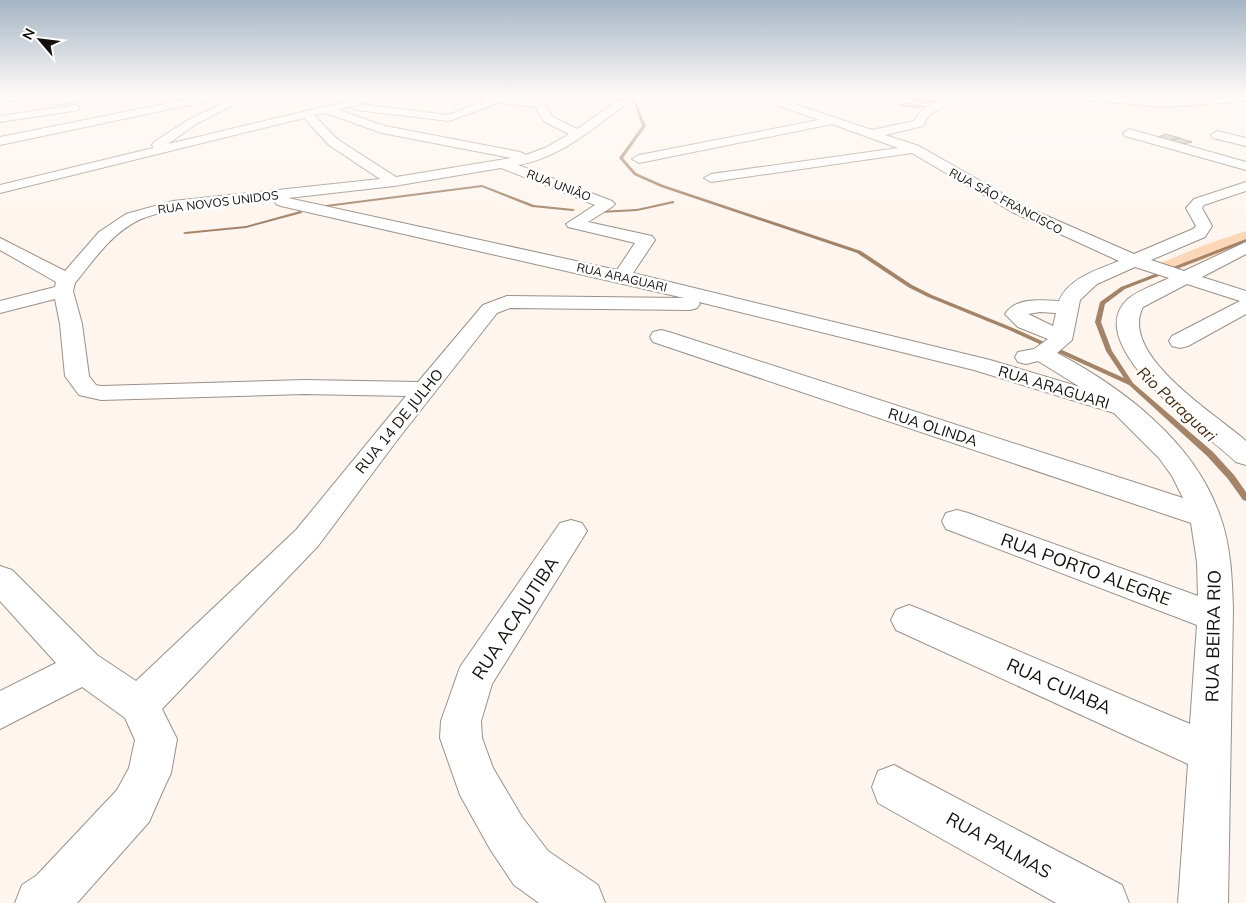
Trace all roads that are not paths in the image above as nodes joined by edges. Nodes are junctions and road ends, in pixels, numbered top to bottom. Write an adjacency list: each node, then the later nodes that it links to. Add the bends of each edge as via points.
1 (13, 138): 11 (street)
2 (167, 138): 14 (street)
3 (211, 138): 14 (street)
4 (331, 138): 20 (street)
5 (431, 138): 15 (street)
6 (570, 138): 15 (street, RUA NOVOS UNIDOS)
7 (745, 138): 16 (street)
8 (884, 138): 13 (street, RUA SÃO FRANCISCO)
9 (1147, 138): 18 (street)
10 (1230, 138): 12 (street)
11 (0, 141)
12 (1246, 142)
13 (914, 149): 19 (street); 26 (street, RUA SÃO FRANCISCO, via 1026,214)
14 (132, 158): 22 (street)
15 (529, 159): 17 (street, RUA NOVOS UNIDOS)
16 (639, 159)
17 (504, 164): 20 (street, RUA NOVOS UNIDOS); 28 (street, RUA UNIÂO, via 607,204 574,224 646,240)
18 (1246, 166)
19 (711, 178)
20 (394, 182): 23 (street, RUA NOVOS UNIDOS)
21 (1246, 186): 26 (street, via 1199,202 1194,208 1203,222 1202,230)
22 (0, 189)
23 (260, 196): 28 (street, RUA ARAGUARI); 29 (street, RUA NOVOS UNIDOS, via 173,206 132,217 105,236)
24 (2, 246): 29 (street)
25 (1246, 247): 27 (street)
26 (1137, 262): 27 (street, RUA SÃO FRANCISCO); 34 (street, via 1090,280 1070,298)
27 (1176, 275): 30 (street, RUA SÃO FRANCISCO); 41 (street, via 1135,302 1128,316 1127,329 1150,372)
28 (622, 276): 31 (street, RUA ARAGUARI)
29 (65, 285): 33 (street); 39 (street, via 77,376 82,385 94,392 304,387)
30 (1246, 296)
31 (729, 304): 38 (street, RUA ARAGUARI); 39 (street, RUA 14 DE JULHO, via 507,302 490,310)
32 (1246, 306): 36 (street)
33 (0, 307)
34 (1067, 307): 37 (street); 37 (street, RUA BEIRA RIO, via 1029,307 1015,314 1021,321 1039,329)
35 (661, 337): 42 (street, RUA OLINDA)
36 (1180, 341)
37 (1053, 345): 38 (street, RUA ARAGUARI); 40 (street, RUA BEIRA RIO, via 1074,371)
38 (982, 365): 40 (street, RUA ARAGUARI)
39 (424, 390): 49 (street, RUA 14 DE JULHO, via 307,538)
40 (1125, 408): 42 (street, RUA BEIRA RIO, via 1176,461 1197,495)
41 (1246, 456)
42 (1205, 516): 46 (street, RUA BEIRA RIO, via 1215,567)
43 (957, 521): 46 (street, RUA PORTO ALEGRE)
44 (571, 531): 54 (street, RUA ACAJUTIBA, via 474,679 461,722 461,738 476,780 506,833 531,868)
45 (0, 579): 48 (street)
46 (1214, 617): 51 (street, RUA BEIRA RIO)
47 (909, 620): 51 (street, RUA CUIABA)
48 (84, 667): 49 (street); 50 (street)
49 (139, 705): 53 (street, via 156,739 149,773 133,806)
50 (0, 711)
51 (1210, 753): 56 (street, RUA BEIRA RIO)
52 (894, 787): 55 (street, RUA PALMAS)
53 (48, 900)
54 (580, 903)
55 (1104, 903)
56 (1202, 903)

